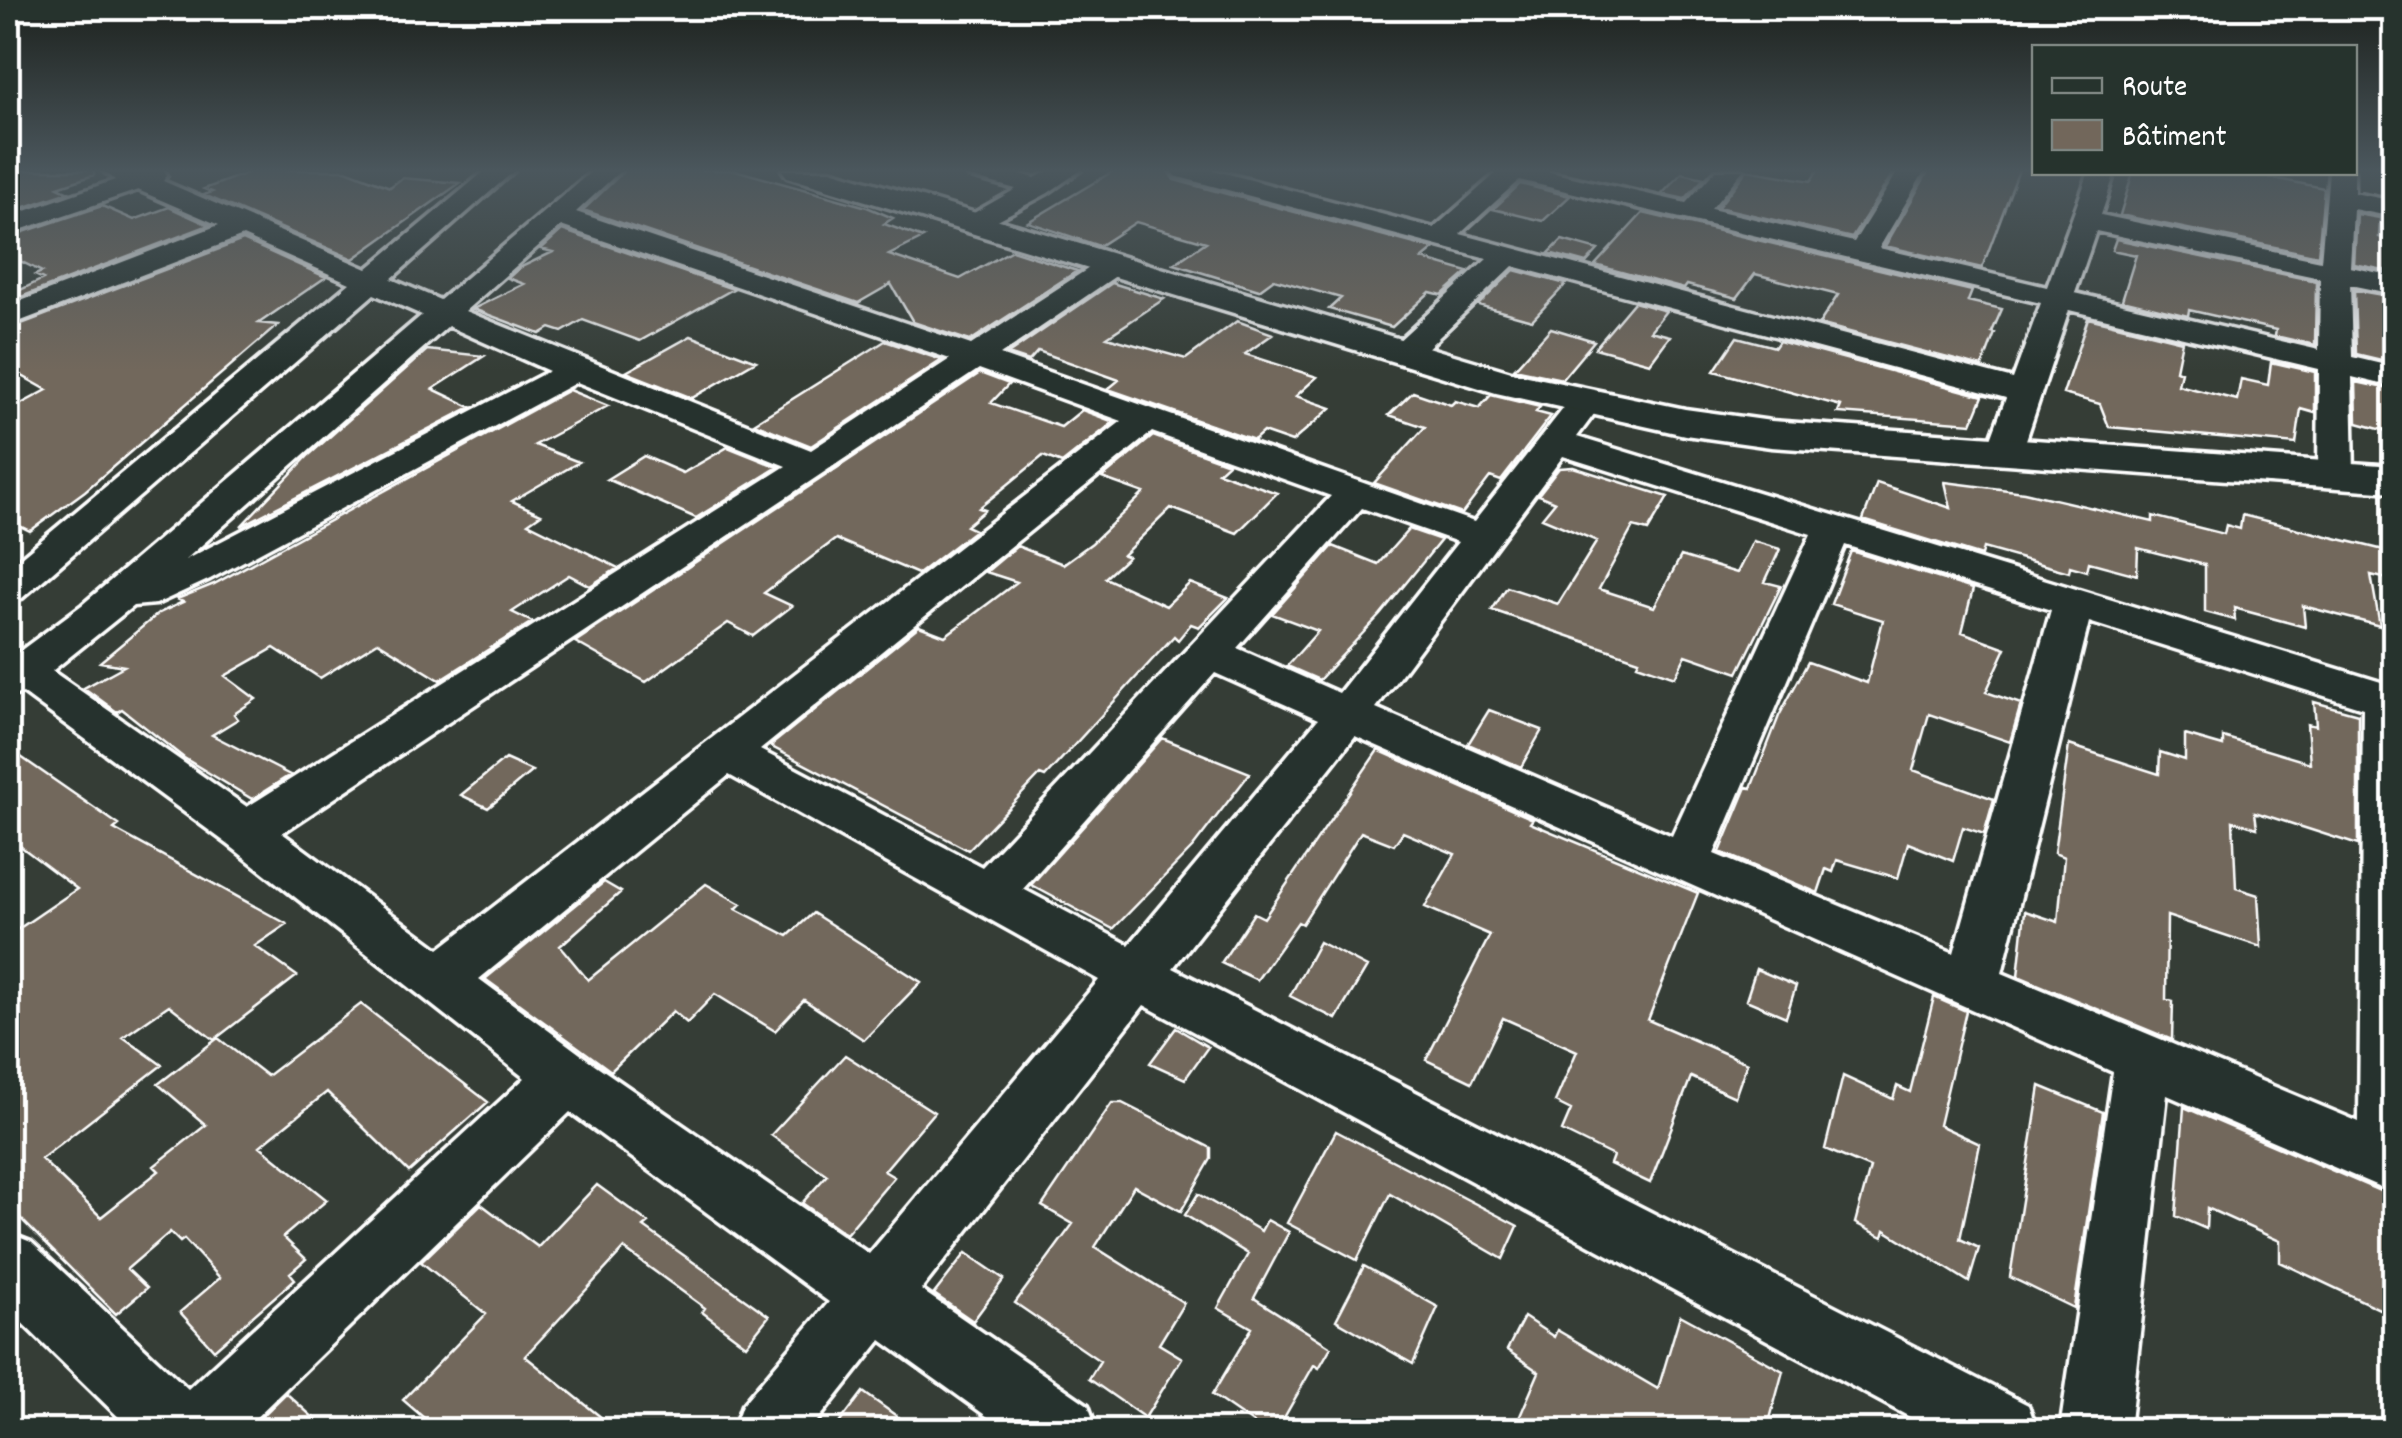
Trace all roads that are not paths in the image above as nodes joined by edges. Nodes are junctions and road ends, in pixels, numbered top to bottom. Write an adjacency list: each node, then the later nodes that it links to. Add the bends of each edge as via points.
1 (215, 237): 21 (street)
2 (269, 237): 17 (street)
3 (421, 237): 17 (street)
4 (528, 237): 20 (street)
5 (622, 237): 23 (street)
6 (1019, 237): 15 (main road)
7 (1440, 237): 13 (street)
8 (1789, 237): 14 (street)
9 (1870, 237): 14 (street)
10 (2078, 237): 19 (street)
11 (2167, 237): 16 (street)
12 (2337, 237): 16 (street)
13 (1509, 254): 22 (street); 27 (street)
14 (1860, 254): 19 (street)
15 (1113, 265): 22 (main road); 23 (street)
16 (2335, 272): 18 (street); 24 (street)
17 (370, 280): 20 (street); 39 (street)
18 (2394, 285)
19 (2056, 300): 24 (street); 27 (street)
20 (442, 313): 25 (street); 42 (street)
21 (8, 318)
22 (1405, 352): 28 (main road)
23 (976, 357): 29 (street); 32 (street)
24 (2334, 364): 26 (street); 33 (street)
25 (575, 370): 32 (street); 42 (street, via 196,570)
26 (2394, 377)
27 (2022, 392): 31 (street)
28 (1586, 402): 30 (street); 31 (main road, via 1771,434)
29 (1147, 418): 35 (street); 47 (street)
30 (1556, 442): 36 (street); 38 (street)
31 (2004, 452): 33 (main road)
32 (814, 464): 48 (street)
33 (2336, 475): 34 (main road)
34 (2394, 479)
35 (1355, 493): 38 (street); 43 (street)
36 (1834, 527): 41 (street); 49 (street)
37 (8, 537): 39 (street)
38 (1480, 537): 46 (street)
39 (45, 555): 40 (street)
40 (8, 589)
41 (2074, 601): 45 (street); 53 (street)
42 (97, 615): 44 (street)
43 (1208, 652): 46 (street); 50 (street)
44 (16, 677): 48 (street)
45 (2390, 701): 56 (street)
46 (1346, 714): 49 (street); 51 (street)
47 (725, 752): 50 (street); 52 (street)
48 (246, 832): 52 (street)
49 (1684, 863): 53 (street)
50 (990, 892): 51 (street)
51 (1137, 975): 58 (street); 63 (street)
52 (440, 980): 55 (street)
53 (1972, 986): 54 (street)
54 (2143, 1058): 56 (street); 64 (street)
55 (567, 1076): 58 (street); 60 (street)
56 (2392, 1164)
57 (8, 1265): 59 (street)
58 (872, 1298): 61 (street); 62 (street)
59 (182, 1430)
60 (194, 1430)
61 (767, 1430)
62 (1063, 1430)
63 (2003, 1430)
64 (2094, 1430)

